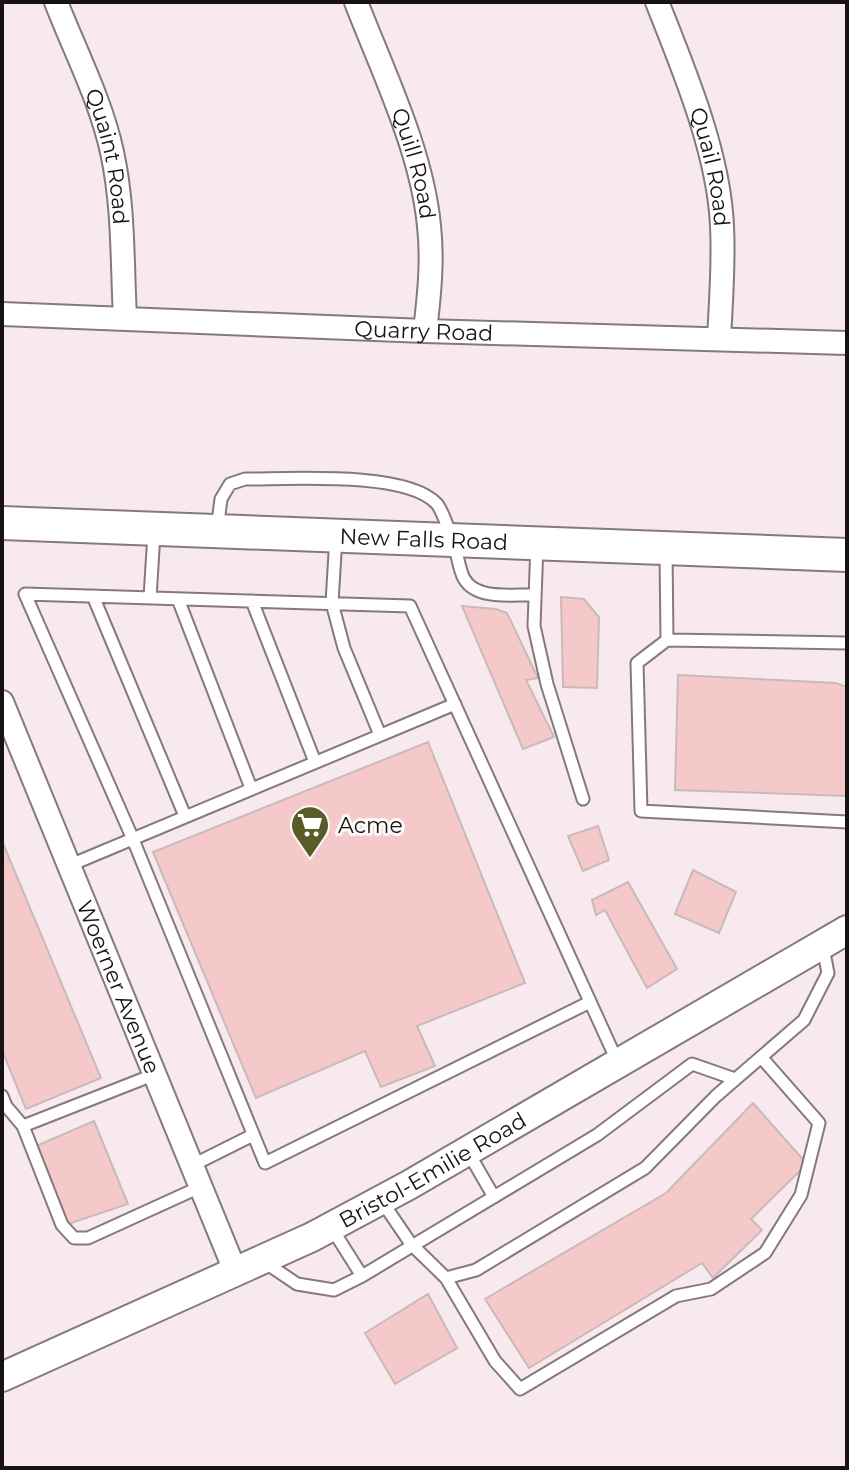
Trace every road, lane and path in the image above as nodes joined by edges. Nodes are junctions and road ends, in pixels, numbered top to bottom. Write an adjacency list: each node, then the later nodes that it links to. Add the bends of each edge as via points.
1 (56, 2): 5 (street, Quaint Road, via 112,151 122,213)
2 (356, 2): 6 (street, Quill Road, via 427,205 430,294)
3 (657, 2): 7 (street, Quail Road, via 685,71 717,179 722,226)
4 (2, 314): 5 (street, Quarry Road)
5 (125, 318): 6 (street, Quarry Road)
6 (425, 331): 7 (street, Quarry Road)
7 (719, 338): 8 (street, Quarry Road)
8 (847, 343)
9 (2, 523): 10 (main road, New Falls Road)
10 (155, 529): 11 (main road, New Falls Road); 19 (lane)
11 (217, 531): 12 (main road, New Falls Road); 13 (lane, via 221,499 230,484 245,479 378,481 412,488 437,503)
12 (336, 536): 13 (main road, New Falls Road); 22 (lane)
13 (455, 540): 14 (main road, New Falls Road); 17 (lane, via 468,585 482,594)
14 (537, 543): 15 (main road, New Falls Road); 17 (lane)
15 (666, 548): 16 (main road, New Falls Road); 23 (lane)
16 (847, 555)
17 (535, 595): 30 (lane, via 534,626 547,684)
18 (93, 596): 19 (lane); 31 (lane); 33 (lane, via 25,594)
19 (150, 598): 20 (lane)
20 (178, 599): 21 (lane); 29 (lane)
21 (252, 601): 22 (lane); 28 (lane)
22 (332, 603): 26 (lane, via 410,606); 27 (lane, via 344,648)
23 (667, 640): 24 (lane); 32 (lane, via 637,663 641,811)
24 (847, 643)
25 (2, 702): 34 (street, Woerner Avenue)
26 (455, 704): 27 (lane); 37 (lane)
27 (380, 735): 28 (lane)
28 (315, 762): 29 (lane)
29 (251, 788): 31 (lane)
30 (583, 799)
31 (185, 816): 33 (lane)
32 (847, 822)
33 (132, 837): 34 (lane); 44 (lane)
34 (68, 866): 40 (street, Woerner Avenue)
35 (847, 930): 36 (street, Bristol-Emilie Road)
36 (822, 944): 38 (lane, via 828,973 804,1020); 39 (street, Bristol-Emilie Road)
37 (590, 1002): 39 (lane); 44 (lane, via 265,1163)
38 (761, 1057): 41 (lane); 55 (lane, via 819,1123 801,1195 765,1253 711,1289 676,1296 520,1389 495,1361)
39 (618, 1063): 45 (street, Bristol-Emilie Road)
40 (153, 1075): 43 (lane); 46 (street, Woerner Avenue)
41 (735, 1079): 48 (lane, via 692,1064 597,1135); 55 (lane, via 645,1168 476,1270)
42 (2, 1096): 43 (lane)
43 (23, 1126): 47 (lane, via 62,1225 74,1238 88,1238)
44 (253, 1135): 46 (lane)
45 (468, 1151): 48 (lane); 49 (street, Bristol-Emilie Road)
46 (191, 1166): 47 (street, Woerner Avenue)
47 (200, 1187): 53 (street, Woerner Avenue)
48 (494, 1197): 51 (lane)
49 (381, 1200): 50 (street, Bristol-Emilie Road); 51 (lane)
50 (331, 1227): 52 (street, Bristol-Emilie Road); 54 (lane)
51 (411, 1244): 54 (lane); 55 (lane)
52 (262, 1261): 53 (street, Bristol-Emilie Road); 54 (lane, via 297,1284 334,1290)
53 (236, 1273): 56 (street, Bristol-Emilie Road)
54 (362, 1276)
55 (446, 1278)
56 (2, 1377)

